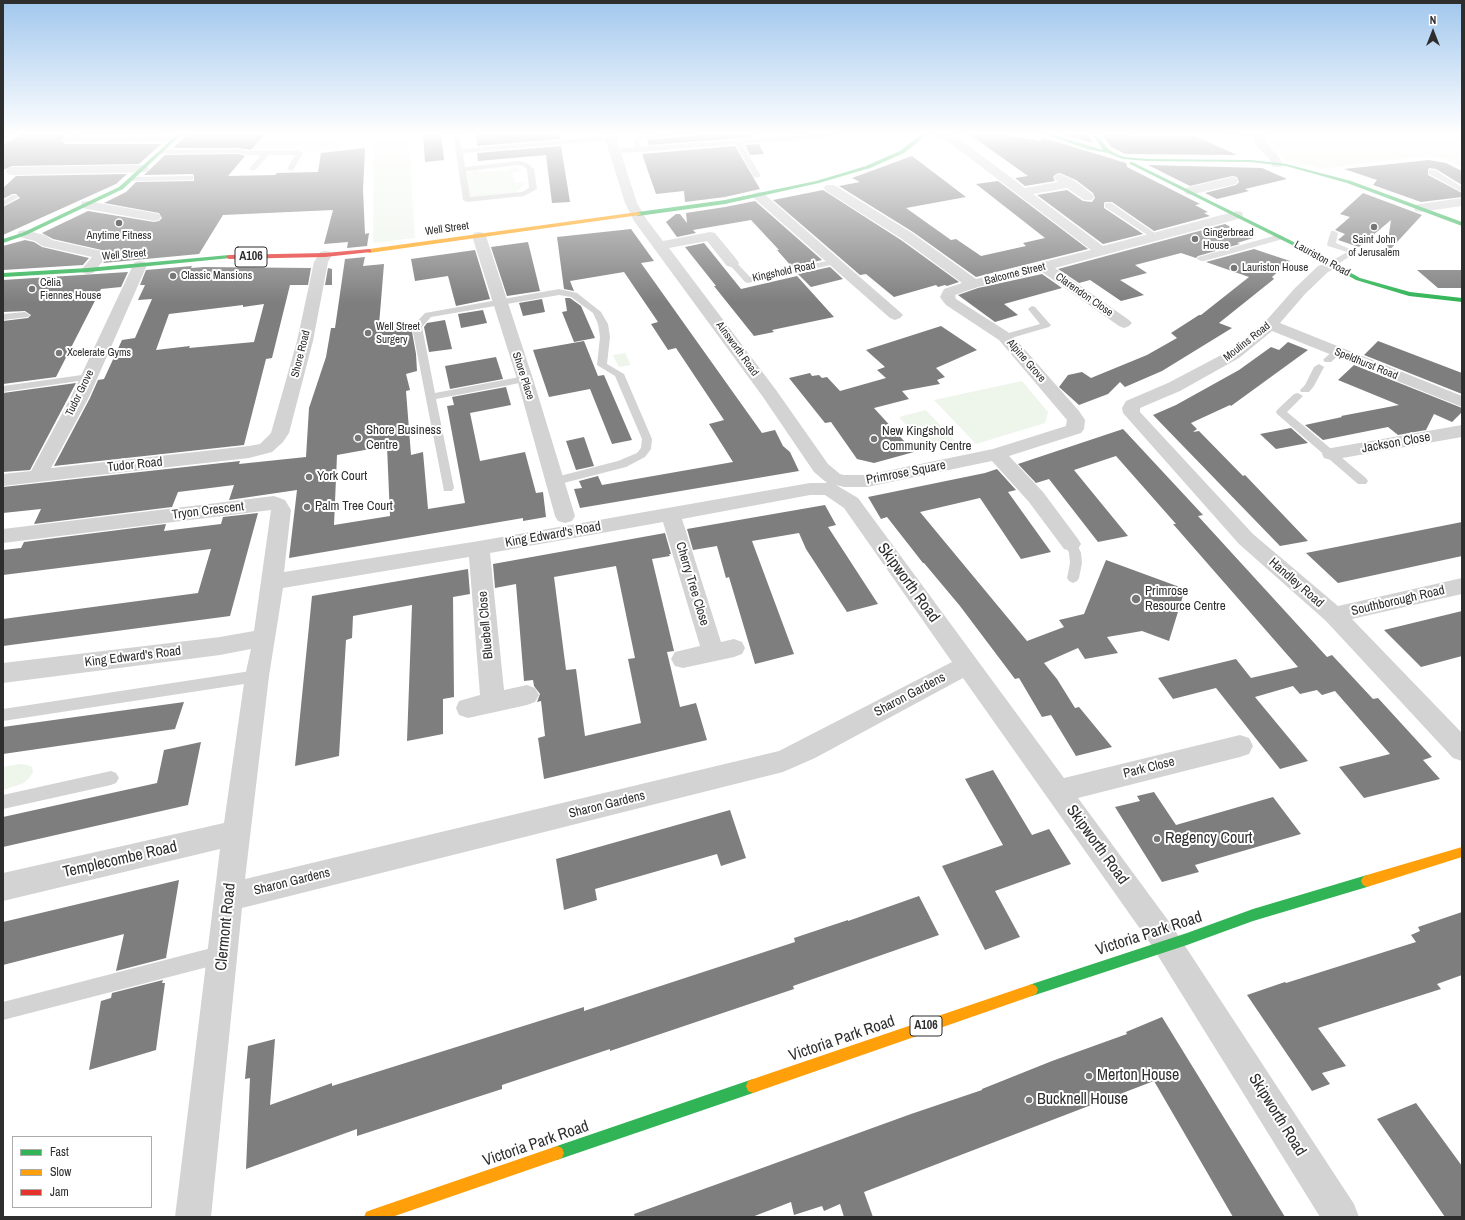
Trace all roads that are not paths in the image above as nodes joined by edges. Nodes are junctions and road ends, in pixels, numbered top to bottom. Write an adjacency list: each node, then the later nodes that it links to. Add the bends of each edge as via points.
1 (119, 189): 20 (main road)
2 (465, 189): 3 (lane, via 467,200 524,194)
3 (533, 189)
4 (625, 189): 23 (street, Ainsworth Road)
5 (788, 189): 16 (main road, Well Street / A106)
6 (831, 189): 45 (street, Balcorne Street, via 907,236)
7 (1019, 189): 14 (street)
8 (1035, 189): 14 (street)
9 (1077, 189): 17 (street)
10 (1187, 189): 13 (main road, Lauriston Road)
11 (1199, 189): 13 (street)
12 (1366, 189): 22 (main road)
13 (1190, 191): 24 (main road, Lauriston Road)
14 (1023, 192): 35 (street)
15 (15, 196): 19 (lane)
16 (759, 196): 23 (main road, Well Street / A106); 39 (street, Kingshold Road)
17 (1088, 197)
18 (1462, 202): 22 (street)
19 (3, 204)
20 (86, 205): 25 (street); 28 (main road)
21 (1108, 205): 30 (lane)
22 (1420, 208): 26 (main road)
23 (637, 214): 29 (main road, Well Street / A106); 33 (street, Ainsworth Road)
24 (1237, 215): 30 (street, Balcorne Street); 31 (main road, Lauriston Road)
25 (154, 217)
26 (1462, 224)
27 (1334, 233): 40 (lane, via 1331,244 1353,252)
28 (24, 234): 32 (main road); 43 (street, via 40,238 47,243 101,255)
29 (479, 236): 36 (main road, Well Street / A106); 47 (street, Shore Place)
30 (1155, 236): 35 (street, Balcorne Street)
31 (1280, 237): 37 (lane); 40 (main road, Lauriston Road)
32 (7, 240): 34 (main road, via 9,245)
33 (660, 246): 38 (street, Kingshold Road, via 710,236); 71 (street, Ainsworth Road)
34 (3, 248)
35 (1101, 251): 42 (street, Balcorne Street)
36 (325, 255): 41 (main road, Well Street / A106, via 232,258); 64 (street, Shore Road, via 321,262 305,341 280,433)
37 (1201, 259)
38 (732, 262): 39 (lane, Kingshold Road, via 748,280)
39 (832, 262): 50 (street, Kingshold Road)
40 (1332, 264): 46 (main road, Lauriston Road, via 1358,279 1409,294); 53 (street, Moulins Road, via 1300,291)
41 (140, 265): 43 (main road, Well Street / A106); 56 (street, Tudor Grove)
42 (1044, 267): 45 (street, Balcorne Street); 52 (street, Clarendon Close)
43 (88, 270): 44 (main road, Well Street / A106)
44 (3, 276)
45 (973, 284): 54 (street, Alpine Grove, via 949,292 948,300)
46 (1462, 300)
47 (499, 301): 57 (street, Shore Place); 59 (lane, via 428,315 417,327); 69 (lane, via 563,292 581,299 597,312 603,324 605,337 602,365 619,374 647,439 646,449 641,455 622,464)
48 (1032, 309): 54 (lane, via 1046,325)
49 (25, 315): 51 (lane)
50 (895, 315)
51 (3, 317)
52 (1124, 323)
53 (1270, 325): 60 (street, Speldhurst Road, via 1333,356); 61 (street, Moulins Road, via 1215,366 1132,405)
54 (1005, 337): 62 (street, Alpine Grove, via 1073,415 1076,420)
55 (1319, 367): 66 (lane, via 1309,386 1281,412)
56 (89, 377): 58 (lane); 67 (street, Tudor Grove)
57 (525, 379): 59 (lane); 69 (street, Shore Place)
58 (3, 389)
59 (431, 398): 72 (lane)
60 (1462, 402)
61 (1132, 413): 81 (street, Handley Road, via 1246,539)
62 (1075, 429): 65 (street, Primrose Square)
63 (1462, 431): 66 (street, Jackson Close)
64 (266, 448): 67 (street, Tudor Road)
65 (996, 454): 71 (street, Primrose Square); 76 (street, via 1036,497)
66 (1331, 454): 70 (lane)
67 (37, 476): 68 (street, Tudor Road)
68 (3, 480)
69 (556, 481): 74 (street, Shore Place)
70 (1362, 481)
71 (836, 485): 73 (street, King Edward's Road); 84 (street, Skipworth Road)
72 (448, 488)
73 (671, 514): 77 (street, King Edward's Road); 83 (street, Cherry Tree Close, via 724,651)
74 (565, 516)
75 (3, 536): 79 (street, Tryon Crescent, via 274,503 278,504 281,510)
76 (1071, 544): 78 (lane, via 1076,563)
77 (479, 548): 79 (street, King Edward's Road); 88 (street, Bluebell Close)
78 (1073, 578)
79 (272, 582): 82 (street, Tryon Crescent)
80 (1462, 586): 81 (street, Southborough Road)
81 (1334, 615): 92 (street, Handley Road)
82 (263, 638): 85 (street, King Edward's Road, via 220,646); 86 (street, Clermont Road)
83 (683, 659)
84 (967, 665): 94 (street, Skipworth Road); 99 (street, Sharon Gardens, via 783,761)
85 (3, 674)
86 (257, 676): 90 (lane); 96 (street, Clermont Road)
87 (527, 695): 88 (street)
88 (493, 702): 89 (street)
89 (468, 708)
90 (3, 715)
91 (1240, 746): 94 (street, Park Close)
92 (1462, 750)
93 (111, 778): 95 (lane)
94 (1058, 791): 100 (street, Skipworth Road)
95 (3, 802)
96 (236, 833): 98 (street, Templecombe Road); 99 (street, Clermont Road)
97 (1461, 854): 100 (main road, Victoria Park Road / A106, via 1253,915)
98 (3, 887)
99 (229, 897): 101 (street, Clermont Road)
100 (1168, 945): 103 (main road, Victoria Park Road / A106, via 1096,967); 105 (street, Skipworth Road)
101 (223, 954): 102 (lane); 104 (street, Clermont Road)
102 (3, 1011)
103 (385, 1214)
104 (193, 1217)
105 (1341, 1217)

